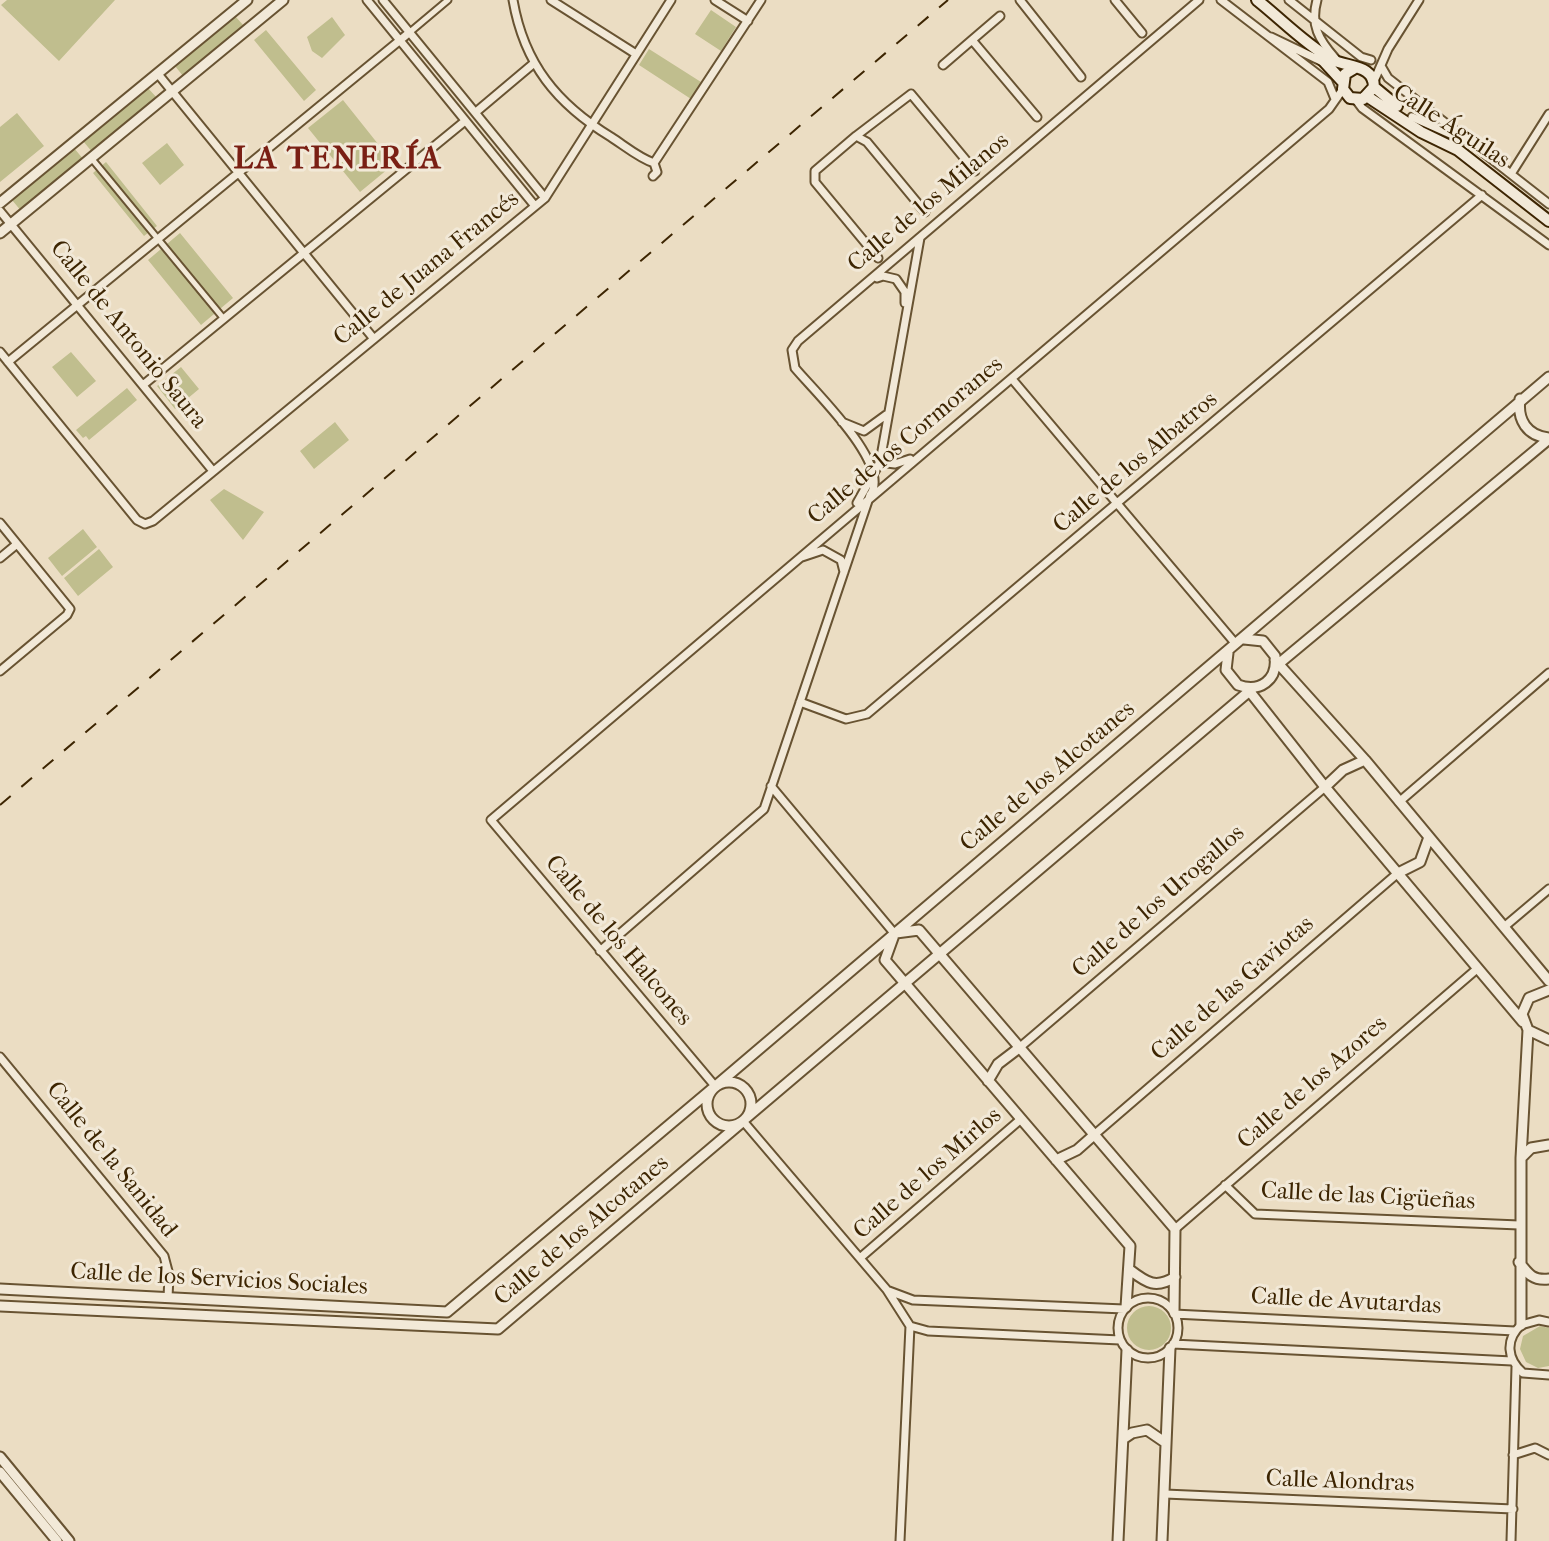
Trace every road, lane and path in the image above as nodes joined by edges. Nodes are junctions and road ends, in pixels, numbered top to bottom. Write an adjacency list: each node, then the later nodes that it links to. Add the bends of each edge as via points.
1 (247, 0): 38 (street)
2 (283, 0): 42 (street)
3 (367, 0): 27 (street)
4 (383, 0): 23 (street)
5 (448, 0): 23 (street)
6 (513, 0): 34 (street)
7 (551, 0): 30 (street)
8 (671, 0): 30 (street, Calle de Juana Francés)
9 (715, 0): 21 (street)
10 (761, 0): 21 (street)
11 (1020, 0): 39 (street)
12 (1115, 0): 24 (street)
13 (1199, 0): 71 (street, Calle de los Milanos)
14 (1221, 0): 25 (street)
15 (1257, 0): 26 (main road)
16 (1289, 0): 19 (street)
17 (1419, 0): 29 (street)
18 (1317, 1): 19 (street); 22 (street)
19 (1300, 9): 22 (street)
20 (1000, 16): 28 (street)
21 (748, 21): 56 (street)
22 (1313, 21): 31 (street); 33 (street)
23 (410, 32): 27 (street); 45 (street)
24 (1142, 33)
25 (1266, 35): 32 (street); 43 (street, via 1328,82)
26 (1304, 39): 32 (main road); 33 (main road)
27 (400, 40): 50 (street); 58 (street)
28 (972, 40): 35 (street); 48 (street)
29 (1388, 49): 31 (street); 36 (street)
30 (636, 54): 51 (street, Calle de Juana Francés)
31 (1371, 60): 37 (street)
32 (1325, 63): 40 (main road)
33 (1339, 63): 37 (main road)
34 (533, 64): 45 (street); 51 (street, via 555,94)
35 (943, 65)
36 (1381, 66): 41 (street); 46 (street, Calle Águilas, via 1388,78)
37 (1358, 68): 40 (main road); 41 (main road)
38 (158, 74): 42 (street); 63 (street)
39 (1081, 77)
40 (1343, 85): 43 (street, Calle de los Cormoranes); 44 (main road)
41 (1372, 88): 44 (main road); 49 (main road); 54 (main road, Calle Águilas, via 1421,132)
42 (172, 91): 55 (street); 58 (street)
43 (1335, 100): 84 (street, Calle de los Cormoranes)
44 (1356, 100): 61 (street)
45 (476, 112): 62 (street)
46 (1434, 114): 49 (street); 53 (street, Calle Águilas)
47 (1549, 114): 59 (street)
48 (1037, 117)
49 (1412, 117): 53 (street); 54 (main road)
50 (465, 121): 65 (street); 74 (street)
51 (591, 125): 56 (street); 62 (street, Calle de Juana Francés)
52 (856, 136): 57 (street, via 911,94); 67 (street, via 867,142); 75 (street, via 813,176)
53 (1473, 144): 59 (street, Calle Águilas)
54 (1458, 150): 68 (main road, Calle Águilas)
55 (92, 158): 69 (street); 72 (street)
56 (654, 163): 60 (street)
57 (975, 171)
58 (238, 173): 72 (street); 74 (street)
59 (1511, 174): 64 (street, Calle Águilas)
60 (653, 176)
61 (1482, 195): 73 (street); 96 (street, Calle de los Albatros)
62 (545, 198): 65 (street, Calle de Juana Francés)
63 (0, 203)
64 (1549, 204)
65 (535, 206): 80 (street, Calle de Juana Francés)
66 (0, 211): 69 (street, Calle de Antonio Saura)
67 (925, 212)
68 (1549, 221)
69 (11, 224): 70 (street); 77 (street, Calle de Antonio Saura)
70 (0, 233)
71 (920, 238): 76 (street, Calle de los Milanos); 78 (street)
72 (158, 239): 77 (street); 79 (street)
73 (1549, 245)
74 (304, 253): 79 (street); 80 (street)
75 (878, 258)
76 (868, 282): 78 (street, via 883,276 896,279 905,292); 88 (street, Calle de los Milanos, via 792,350 795,368)
77 (78, 305): 82 (street); 85 (street, Calle de Antonio Saura)
78 (906, 315): 87 (street)
79 (224, 319): 85 (street)
80 (374, 339): 93 (street, Calle de Juana Francés)
81 (0, 352): 82 (street)
82 (8, 362): 93 (street, Calle de Juana Francés, via 137,520 153,521)
83 (1549, 377): 86 (street, Calle de los Alcotanes)
84 (1012, 379): 91 (street, Calle de los Cormoranes); 96 (street)
85 (143, 385): 93 (street, Calle de Antonio Saura)
86 (1520, 399): 89 (street, via 1518,412 1526,429); 103 (street, Calle de los Alcotanes)
87 (889, 410): 88 (street, via 882,422 864,431); 92 (street)
88 (838, 420): 90 (street, Calle de los Milanos)
89 (1549, 438): 104 (street)
90 (870, 457): 92 (street); 94 (street)
91 (915, 457): 92 (street, via 895,464); 95 (street, Calle de los Cormoranes)
92 (880, 462): 94 (street)
93 (213, 471)
94 (875, 471): 95 (street, via 878,481); 97 (street)
95 (870, 495): 97 (street, Calle de los Cormoranes); 102 (street)
96 (1117, 506): 103 (street); 108 (street, Calle de los Albatros, via 867,714 846,719)
97 (854, 509): 101 (street, Calle de los Cormoranes)
98 (0, 523): 99 (street)
99 (17, 544): 100 (street); 105 (street, via 67,603 67,615)
100 (0, 558)
101 (789, 564): 102 (street, via 823,550 841,560); 113 (street, Calle de los Cormoranes)
102 (844, 580): 108 (street)
103 (1236, 644): 104 (street, via 1263,641); 107 (street, via 1225,660 1230,678); 118 (street, Calle de los Alcotanes)
104 (1276, 663): 107 (street, via 1266,683); 109 (street)
105 (0, 671)
106 (1549, 673): 112 (street)
107 (1250, 689): 111 (street); 120 (street, Calle de los Alcotanes)
108 (800, 702): 110 (street)
109 (1365, 760): 111 (street, via 1343,770); 112 (street)
110 (771, 786): 118 (street); 119 (street, via 764,809)
111 (1325, 787): 115 (street); 127 (street, Calle de los Urogallos)
112 (1399, 802): 114 (street)
113 (491, 820): 119 (street, Calle de los Halcones)
114 (1429, 837): 115 (street, via 1420,862); 117 (street)
115 (1398, 873): 121 (street); 133 (street, Calle de las Gaviotas)
116 (1549, 889): 117 (street)
117 (1504, 927): 122 (street)
118 (894, 933): 120 (street, via 919,930); 123 (street, via 885,960); 130 (street, Calle de los Alcotanes)
119 (600, 951): 130 (street, Calle de los Halcones)
120 (940, 954): 123 (street, Calle de los Alcotanes); 127 (street)
121 (1478, 968): 125 (street); 137 (street, Calle de los Azores)
122 (1549, 981)
123 (905, 984): 129 (street); 132 (street, Calle de los Alcotanes)
124 (1549, 990): 125 (street, via 1529,998)
125 (1526, 1026): 126 (street); 135 (street)
126 (1549, 1040)
127 (1019, 1048): 129 (street, via 998,1064); 133 (street)
128 (0, 1057): 147 (street, Calle de la Sanidad, via 164,1256)
129 (988, 1081): 131 (street)
130 (715, 1087): 132 (street, via 707,1109 715,1121 727,1126); 132 (street, via 738,1083 748,1092 751,1106); 150 (street, Calle de los Alcotanes, via 455,1308)
131 (1021, 1119): 136 (street); 140 (street, Calle de los Mirlos)
132 (743, 1121): 140 (street); 154 (street, Calle de los Alcotanes, via 498,1329)
133 (1094, 1135): 136 (street); 139 (street)
134 (1549, 1145): 135 (street, via 1531,1148)
135 (1521, 1158): 138 (street)
136 (1056, 1160): 142 (street, via 1130,1246)
137 (1225, 1185): 138 (street, Calle de las Cigüeñas, via 1255,1214); 139 (street, Calle de los Azores)
138 (1519, 1225): 141 (street)
139 (1175, 1229): 143 (street)
140 (860, 1258): 146 (street)
141 (1519, 1262): 144 (street, via 1529,1276); 155 (street)
142 (1130, 1270): 143 (street, via 1147,1284 1163,1285); 149 (street)
143 (1175, 1277): 151 (street)
144 (1549, 1279)
145 (0, 1289): 147 (street, Calle de los Servicios Sociales)
146 (887, 1290): 149 (street, via 913,1300); 153 (street)
147 (168, 1298): 150 (street, Calle de los Servicios Sociales)
148 (0, 1306): 154 (street, Calle de los Servicios Sociales)
149 (1125, 1308): 151 (street, via 1151,1298); 156 (street, via 1118,1324)
150 (436, 1311)
151 (1174, 1313): 155 (street, Calle de Avutardas); 157 (street, via 1178,1329)
152 (1549, 1322): 155 (street, Calle de Avutardas)
153 (910, 1326): 156 (street); 171 (street)
154 (435, 1328)
155 (1518, 1328): 159 (street, via 1510,1345)
156 (1120, 1340): 158 (street)
157 (1172, 1346): 158 (street, via 1144,1358); 159 (street, Calle de Avutardas); 162 (street)
158 (1127, 1350): 161 (street)
159 (1514, 1364): 160 (street, Calle de Avutardas, via 1531,1376); 163 (street)
160 (1549, 1375)
161 (1123, 1439): 162 (street, via 1147,1430); 172 (street)
162 (1166, 1443): 167 (street)
163 (1513, 1455): 164 (street, via 1535,1448); 168 (street)
164 (1549, 1455)
165 (0, 1457): 170 (street)
166 (0, 1472): 169 (street)
167 (1165, 1494): 168 (street, Calle Alondras); 173 (street)
168 (1513, 1509): 174 (street)
169 (57, 1541)
170 (69, 1541)
171 (900, 1541)
172 (1118, 1541)
173 (1162, 1541)
174 (1511, 1541)

